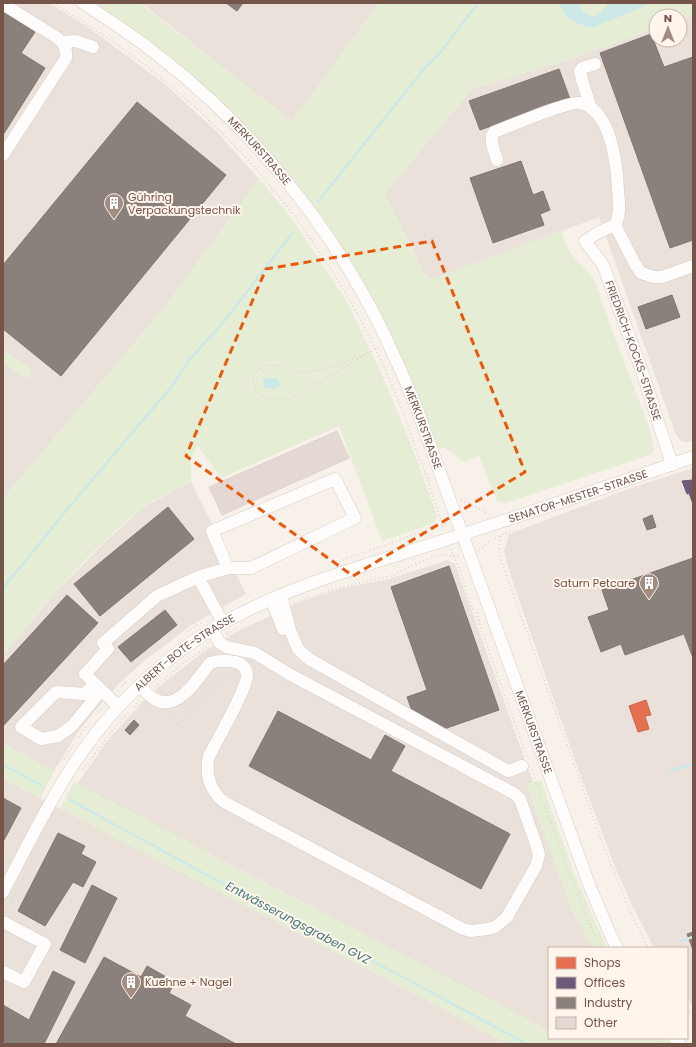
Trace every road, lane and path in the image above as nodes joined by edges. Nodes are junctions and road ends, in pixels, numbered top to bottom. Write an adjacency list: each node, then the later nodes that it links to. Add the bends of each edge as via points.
1 (52, 3): 13 (path, via 145,64 182,94 225,135 286,205 318,250)
2 (83, 3): 12 (street, MERKURSTRASSE, via 161,57 201,91 261,152 320,226 344,262)
3 (3, 4): 4 (street)
4 (63, 42): 5 (street, via 76,41); 8 (street, via 67,50 66,58)
5 (93, 47)
6 (595, 64): 7 (street, via 580,71)
7 (590, 108): 9 (street, via 575,103 494,132 491,139); 10 (street, via 600,118 614,149 619,214)
8 (3, 155)
9 (497, 160)
10 (614, 225): 11 (street, via 642,273 662,277); 16 (street, FRIEDRICH-KOCKS-STRASSE, via 585,241 603,265 642,371)
11 (693, 266)
12 (388, 343): 13 (path); 20 (street, MERKURSTRASSE, via 417,409)
13 (375, 349): 14 (path); 17 (path)
14 (364, 355): 14 (path, via 295,396 282,400 260,396 255,388 253,375 260,367 271,365 302,372 336,366)
15 (693, 457): 16 (street, SENATOR-MESTER-STRASSE)
16 (672, 465): 19 (street, SENATOR-MESTER-STRASSE)
17 (424, 468)
18 (460, 499): 19 (path, via 485,512)
19 (490, 525): 20 (street, SENATOR-MESTER-STRASSE)
20 (463, 534): 24 (street, ALBERT-BOTE-STRASSE, via 332,576); 37 (street, MERKURSTRASSE, via 590,887)
21 (500, 536): 38 (path, via 500,557 619,885)
22 (228, 568): 22 (street, via 250,568 355,518 335,479 212,531); 23 (street)
23 (198, 577): 25 (street); 30 (street, via 157,596 103,643 108,648 85,674)
24 (276, 597): 25 (street, ALBERT-BOTE-STRASSE); 33 (street, via 292,652 303,662 375,697 508,771)
25 (223, 623): 27 (street, ALBERT-BOTE-STRASSE)
26 (480, 626): 33 (path)
27 (212, 630): 29 (street, ALBERT-BOTE-STRASSE, via 181,651); 29 (street, via 220,643 226,647 256,653 289,674 515,794 520,799 539,855 536,866 507,917 495,927 488,929 463,929 218,797 209,782 207,763 244,688 247,674 238,662 217,660 210,663 182,697 175,701 157,700)
28 (229, 668): 32 (path, via 180,725)
29 (140, 685): 31 (street, ALBERT-BOTE-STRASSE)
30 (98, 687): 30 (street, via 85,694 56,692 21,727 41,739 58,736 72,726); 31 (street)
31 (118, 706): 34 (street, ALBERT-BOTE-STRASSE, via 69,770)
32 (167, 717)
33 (526, 763): 36 (path)
34 (3, 892)
35 (3, 922): 39 (street, via 46,944 24,982)
36 (601, 947)
37 (616, 947)
38 (648, 947)
39 (3, 972)

